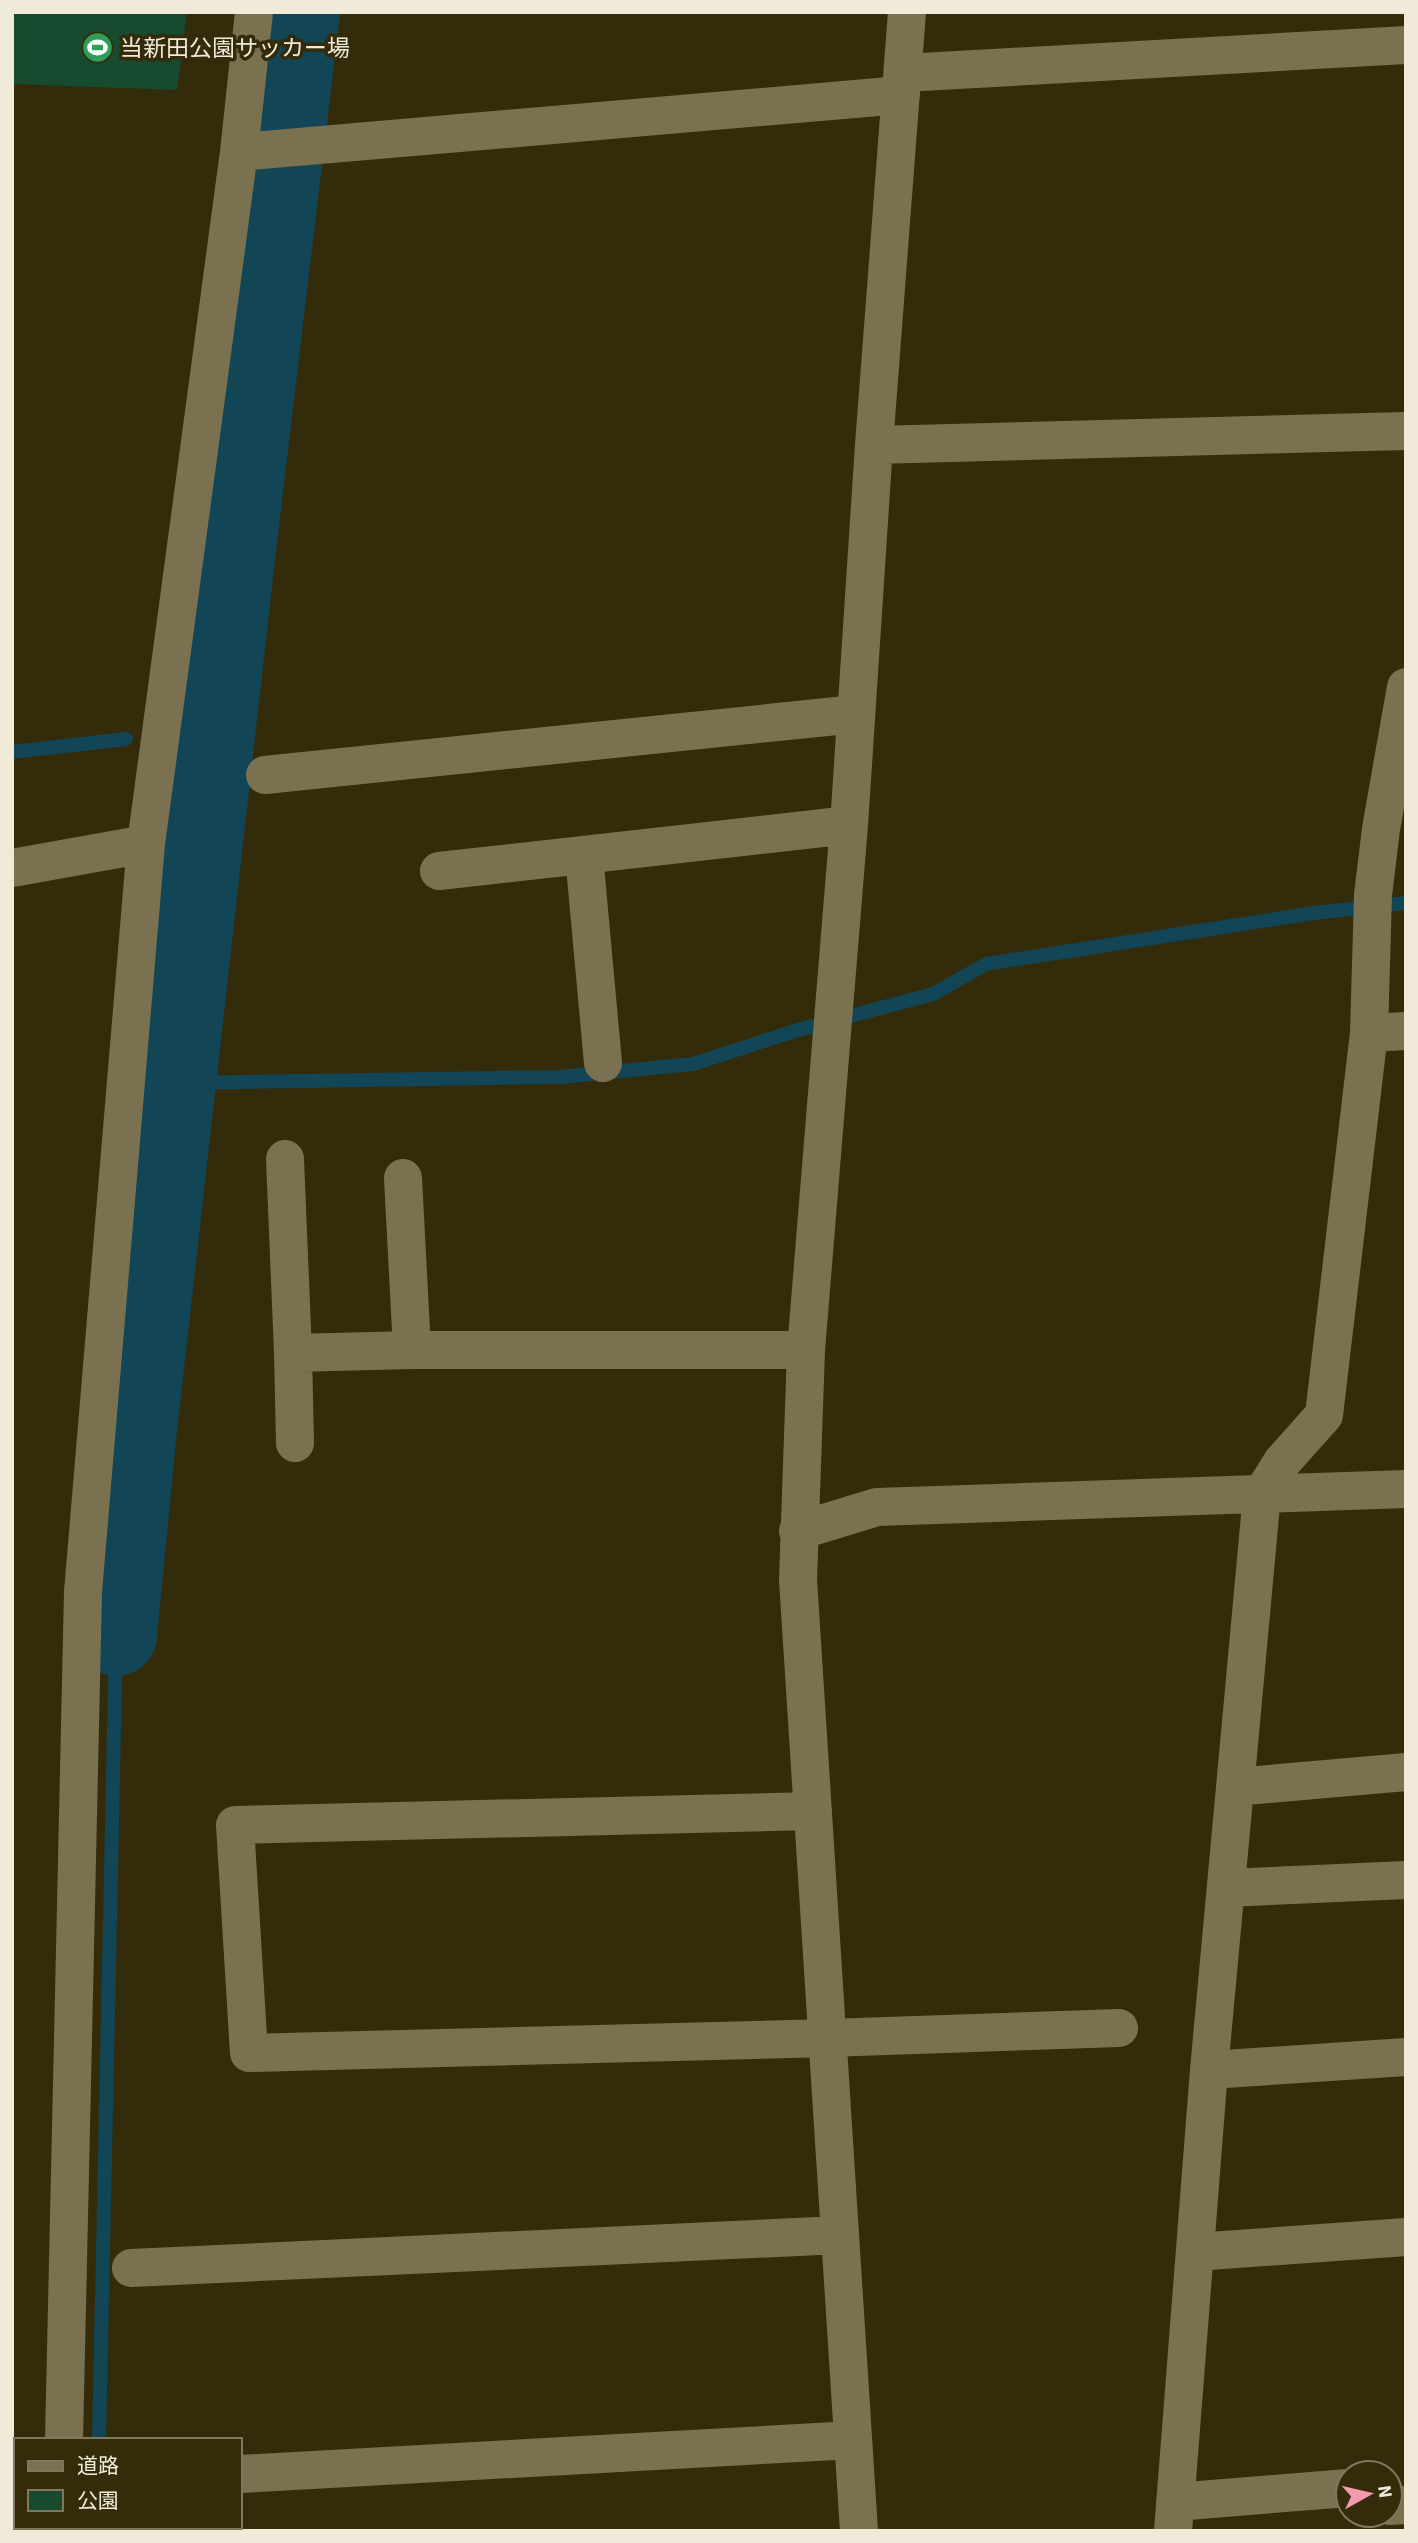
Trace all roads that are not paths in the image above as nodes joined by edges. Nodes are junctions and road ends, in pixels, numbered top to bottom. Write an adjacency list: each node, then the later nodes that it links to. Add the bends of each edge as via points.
1 (254, 12): 5 (street)
2 (906, 12): 4 (street)
3 (1406, 45): 4 (street)
4 (902, 84): 5 (street); 7 (street)
5 (248, 151): 12 (street)
6 (1406, 431): 7 (street)
7 (874, 445): 9 (street)
8 (1406, 687): 16 (street, via 1373,904)
9 (856, 713): 10 (street); 11 (street)
10 (265, 775)
11 (849, 825): 13 (street); 21 (street)
12 (146, 844): 14 (street); 40 (street, via 83,1592)
13 (584, 855): 15 (street); 17 (street)
14 (12, 868)
15 (439, 872)
16 (1387, 1032): 25 (street, via 1324,1415 1282,1462)
17 (603, 1063)
18 (285, 1159): 22 (street)
19 (403, 1178): 20 (street)
20 (411, 1350): 21 (street); 22 (street)
21 (806, 1350): 26 (street)
22 (293, 1353): 23 (street)
23 (295, 1443)
24 (1406, 1489): 25 (street)
25 (1262, 1494): 26 (street, via 877,1507); 28 (street)
26 (798, 1531): 29 (street)
27 (1406, 1772): 28 (street)
28 (1235, 1787): 31 (street)
29 (813, 1811): 33 (street); 33 (street, via 235,1825 248,2040 249,2053)
30 (1406, 1880): 31 (street)
31 (1226, 1888): 35 (street)
32 (1119, 2028): 33 (street)
33 (828, 2038): 36 (street)
34 (1406, 2057): 35 (street)
35 (1209, 2070): 38 (street)
36 (840, 2235): 39 (street); 41 (street)
37 (1406, 2237): 38 (street)
38 (1195, 2252): 44 (street)
39 (131, 2268)
40 (64, 2438)
41 (853, 2440): 42 (street); 45 (street)
42 (242, 2474)
43 (1334, 2490): 44 (street)
44 (1174, 2516)
45 (859, 2531)

